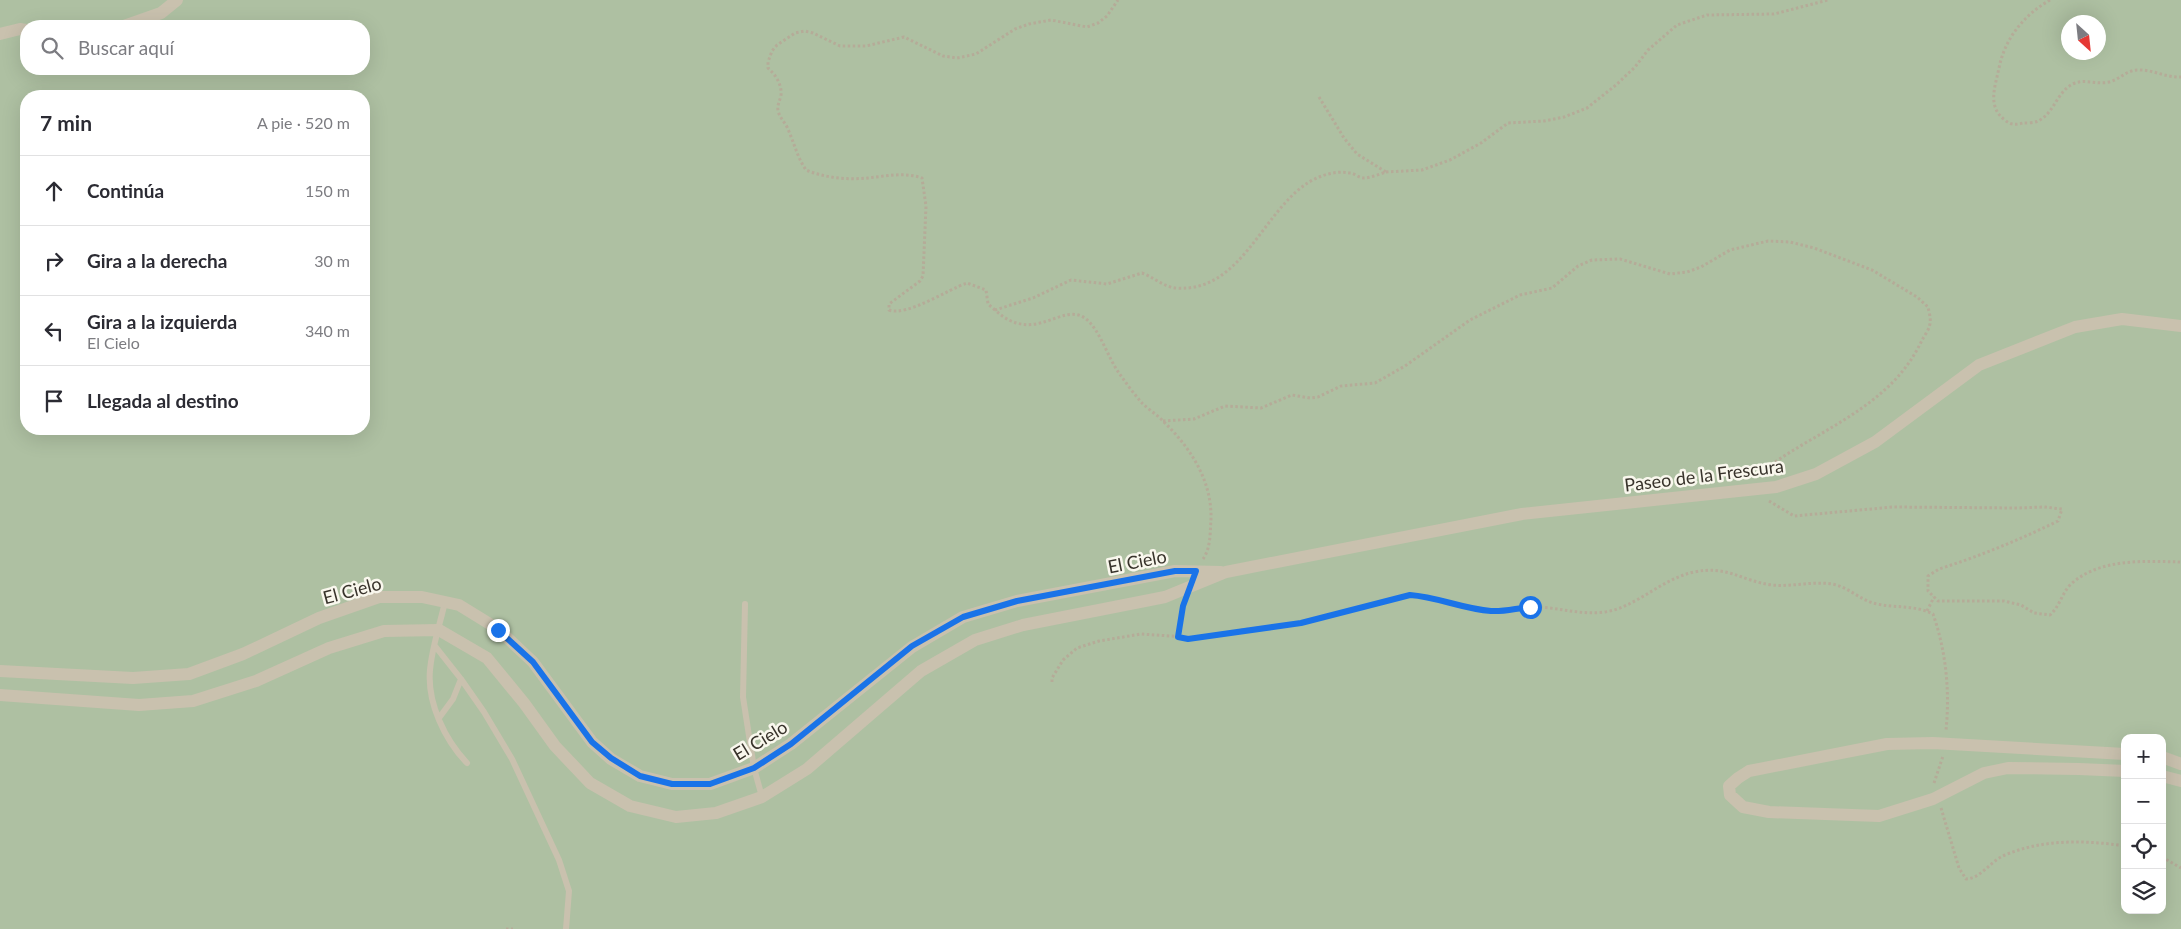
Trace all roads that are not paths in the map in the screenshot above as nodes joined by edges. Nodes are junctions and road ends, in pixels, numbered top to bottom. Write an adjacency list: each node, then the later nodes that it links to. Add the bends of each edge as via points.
1 (177, 0): 2 (street, via 161,13)
2 (141, 20)
3 (20, 29): 4 (street)
4 (0, 34)
5 (2181, 326): 6 (street, Paseo de la Frescura, via 2122,319 2075,327 1979,365 1875,442 1816,474 1776,486 1522,514)
6 (1226, 572): 20 (street, El Cielo, via 1175,571 1017,601 963,617 912,646 791,744); 25 (street, via 1165,597 1023,625 975,640 921,671 807,769)
7 (445, 602): 9 (lane); 11 (street, El Cielo, via 422,596 379,597 319,618 243,654 189,674 133,678); 20 (street, El Cielo, via 459,605 498,630 533,662 592,742 640,776 672,784 710,784)
8 (745, 604): 20 (lane, via 743,696)
9 (439, 630): 10 (lane); 13 (street, via 384,631 329,648 256,681 193,701 139,705); 25 (street, via 487,658 555,746 590,783 630,806 676,817 716,813)
10 (434, 646): 12 (lane); 14 (lane, via 430,670)
11 (0, 671)
12 (461, 678): 14 (lane, via 453,699); 26 (lane, via 512,760 559,860 569,891)
13 (0, 695)
14 (439, 718): 18 (lane, via 454,749)
15 (2010, 748): 16 (street); 21 (street); 21 (street, via 1887,744 1749,771 1729,786 1730,795 1743,807 1778,812 1879,816 1936,797 1984,773)
16 (2121, 754)
17 (2166, 758): 19 (street)
18 (467, 763)
19 (2181, 764)
20 (754, 768): 25 (lane)
21 (2008, 768): 22 (street)
22 (2121, 771)
23 (2166, 777): 24 (street)
24 (2181, 780)
25 (762, 797)
26 (566, 929)

